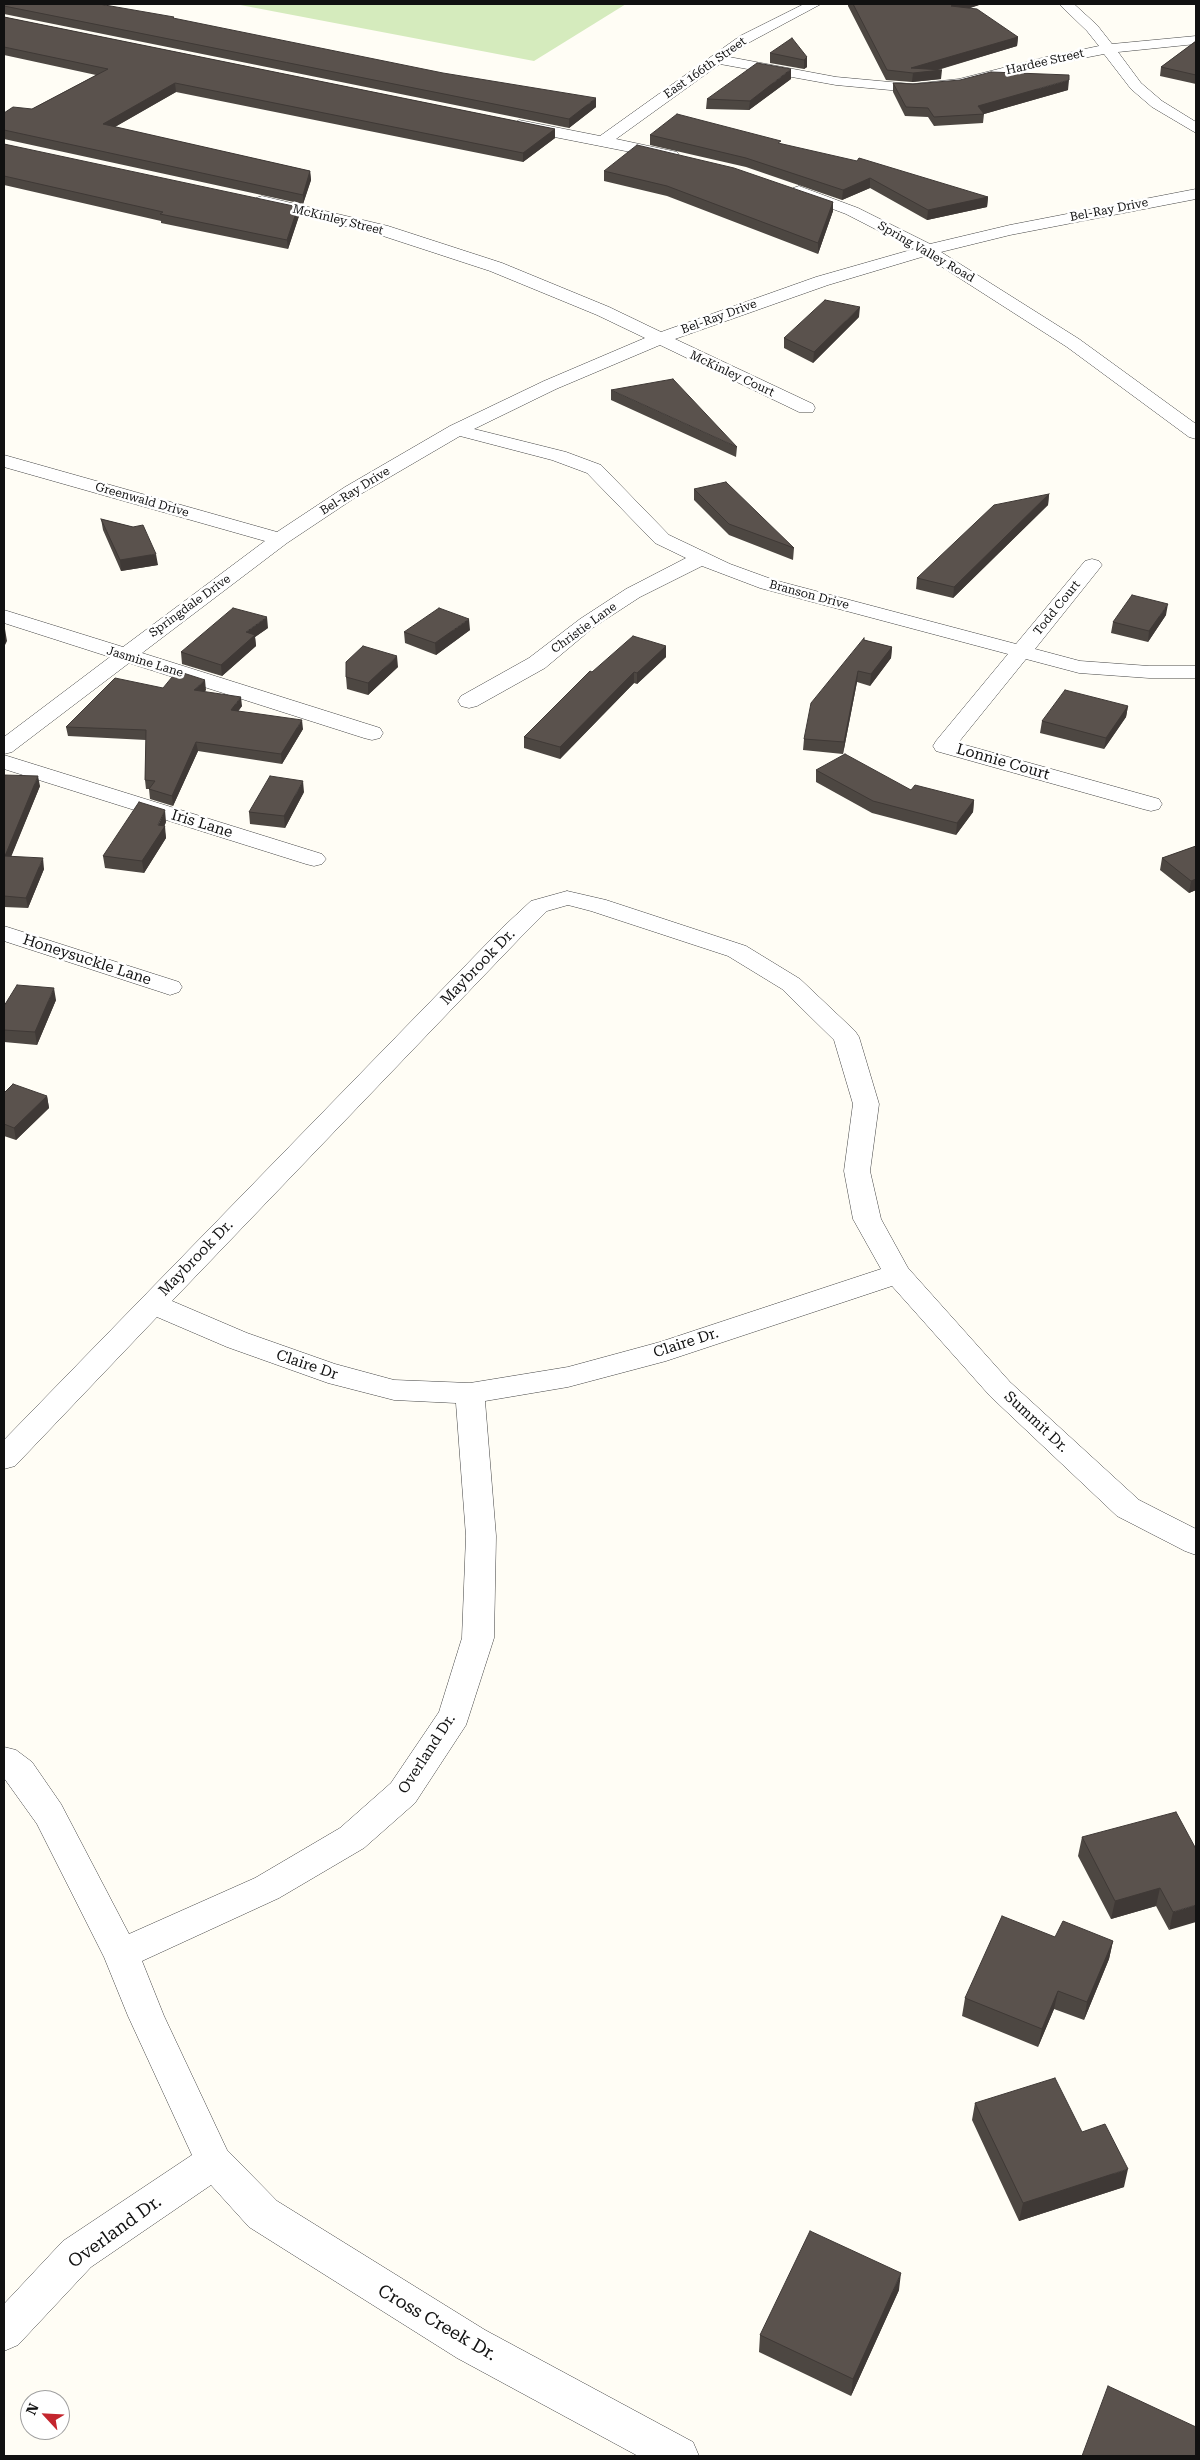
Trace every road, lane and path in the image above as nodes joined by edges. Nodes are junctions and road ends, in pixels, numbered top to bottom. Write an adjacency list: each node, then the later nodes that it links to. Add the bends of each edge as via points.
1 (814, 4): 5 (street, East 166th Street, via 777,21)
2 (1066, 4): 4 (street, via 1092,28)
3 (1196, 40): 4 (street, Hardee Street)
4 (1108, 49): 5 (street, Hardee Street, via 959,84 912,88 836,81); 7 (street, via 1136,86 1157,104)
5 (716, 59): 8 (street, East 166th Street)
6 (506, 122): 8 (street)
7 (1196, 128)
8 (602, 142): 9 (street)
9 (682, 158)
10 (784, 186): 13 (street, Spring Valley Road, via 852,211)
11 (1196, 194): 13 (street, Bel-Ray Drive, via 1094,212)
12 (246, 198): 14 (street, McKinley Street, via 382,230 496,267 603,311)
13 (928, 250): 14 (street, Bel-Ray Drive, via 813,284); 17 (street, Spring Valley Road, via 1073,343)
14 (658, 339): 15 (street, McKinley Court); 16 (street, Bel-Ray Drive, via 550,385)
15 (806, 408)
16 (457, 430): 19 (street, Bel-Ray Drive, via 352,491); 20 (street, Branson Drive, via 559,456 594,470 662,539)
17 (1196, 433)
18 (4, 461): 19 (street, Greenwald Drive)
19 (280, 539): 24 (street, Springdale Drive)
20 (702, 558): 23 (street, Branson Drive, via 767,584); 26 (street, Christie Lane, via 632,593 588,622 537,663)
21 (1092, 565): 23 (street, Todd Court)
22 (4, 616): 24 (street, Jasmine Lane)
23 (1022, 652): 25 (street, Branson Drive, via 1079,667); 30 (street, Lonnie Court, via 944,746)
24 (123, 655): 27 (street, Jasmine Lane); 28 (street, Springdale Drive)
25 (1196, 672)
26 (469, 701)
27 (372, 732)
28 (4, 746)
29 (4, 762): 31 (street, Iris Lane)
30 (1151, 804)
31 (314, 859)
32 (4, 933): 33 (street, Honeysuckle Lane)
33 (170, 987)
34 (897, 1274): 35 (street, Maybrook Dr., via 867,1219 856,1170 866,1104 846,1037 791,984 737,951 598,905 567,898 539,906 511,933); 36 (street, Claire Dr., via 666,1351 568,1378); 38 (street, Summit Dr., via 1000,1389 1128,1508)
35 (152, 1304): 36 (street, Claire Dr, via 328,1373 394,1390); 37 (street, Maybrook Dr.)
36 (470, 1393): 40 (street, Overland Dr., via 481,1536 478,1638 454,1716 403,1793 352,1838 267,1888)
37 (4, 1458)
38 (1196, 1543)
39 (4, 1760): 40 (street, Cross Creek Dr., via 20,1772 50,1814)
40 (121, 1954): 41 (street, Cross Creek Dr.)
41 (214, 2162): 42 (street, Overland Dr., via 78,2254); 43 (street, Cross Creek Dr., via 263,2214 359,2276 471,2344)
42 (4, 2332)
43 (679, 2456)

